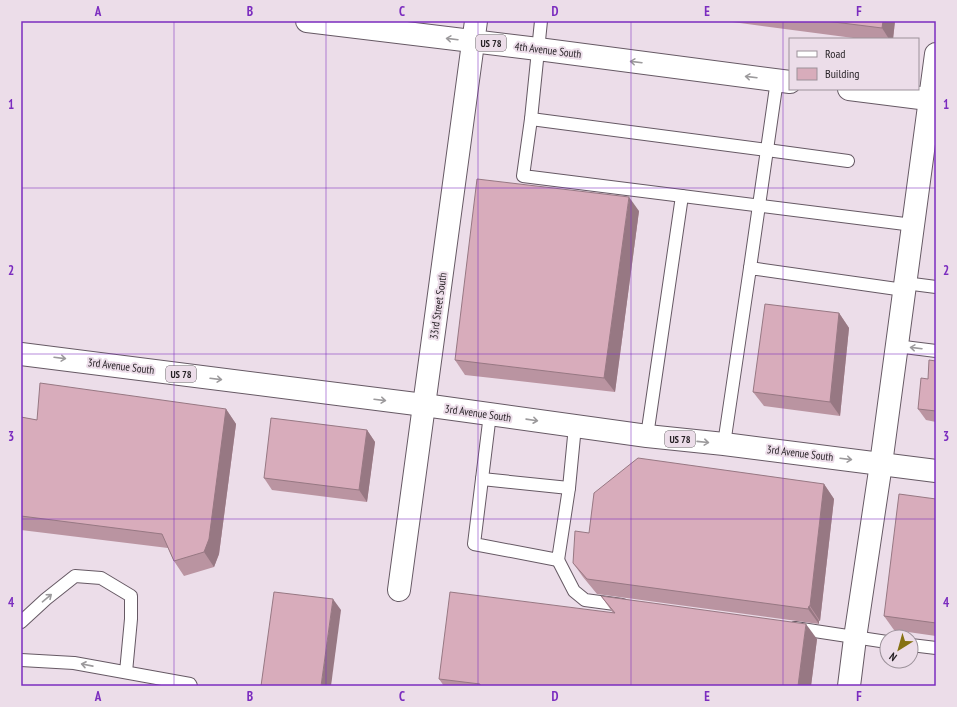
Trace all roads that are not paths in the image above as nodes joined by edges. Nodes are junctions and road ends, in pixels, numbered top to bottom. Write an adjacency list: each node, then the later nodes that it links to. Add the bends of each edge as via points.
1 (306, 21): 3 (main road, 4th Avenue South / US 78, one-way to 1)
2 (541, 21): 4 (lane)
3 (475, 31): 4 (main road, 4th Avenue South / US 78); 21 (main road, 33rd Street South)
4 (538, 49): 6 (main road, 4th Avenue South / US 78, one-way to 4); 9 (lane)
5 (936, 54): 8 (main road)
6 (783, 81): 10 (lane)
7 (857, 90): 8 (main road)
8 (933, 100): 14 (main road)
9 (531, 119): 10 (lane); 12 (lane, via 523,176)
10 (767, 150): 11 (lane); 13 (lane)
11 (848, 161)
12 (682, 196): 13 (lane); 24 (lane)
13 (759, 206): 14 (lane); 15 (lane)
14 (913, 225): 16 (main road)
15 (750, 268): 16 (lane); 25 (lane)
16 (904, 287): 17 (lane); 18 (main road)
17 (936, 287)
18 (896, 346): 19 (lane, one-way to 18); 26 (main road)
19 (936, 351)
20 (21, 354): 21 (main road, 3rd Avenue South / US 78, one-way to 21)
21 (424, 405): 22 (main road, 3rd Avenue South / US 78); 31 (main road, 33rd Street South)
22 (490, 414): 23 (main road, 3rd Avenue South / US 78, one-way to 23); 28 (lane)
23 (575, 426): 24 (main road, 3rd Avenue South / US 78); 29 (lane)
24 (647, 436): 25 (main road, 3rd Avenue South / US 78, one-way to 25)
25 (724, 444): 26 (main road, 3rd Avenue South / US 78, one-way to 26)
26 (880, 464): 27 (main road, 3rd Avenue South / US 78); 35 (main road)
27 (936, 471)
28 (482, 479): 29 (lane); 30 (lane, via 474,544)
29 (569, 488): 30 (lane)
30 (558, 560): 32 (lane, via 574,591 585,600)
31 (399, 590)
32 (637, 607)
33 (21, 622): 40 (lane, one-way to 40, via 75,576 101,578 130,596 131,619)
34 (784, 627): 35 (lane)
35 (855, 638): 36 (lane); 42 (main road)
36 (879, 641)
37 (919, 646): 38 (lane)
38 (936, 648)
39 (21, 660): 40 (lane, one-way to 39, via 74,662)
40 (126, 672): 41 (lane)
41 (191, 686)
42 (849, 686)

